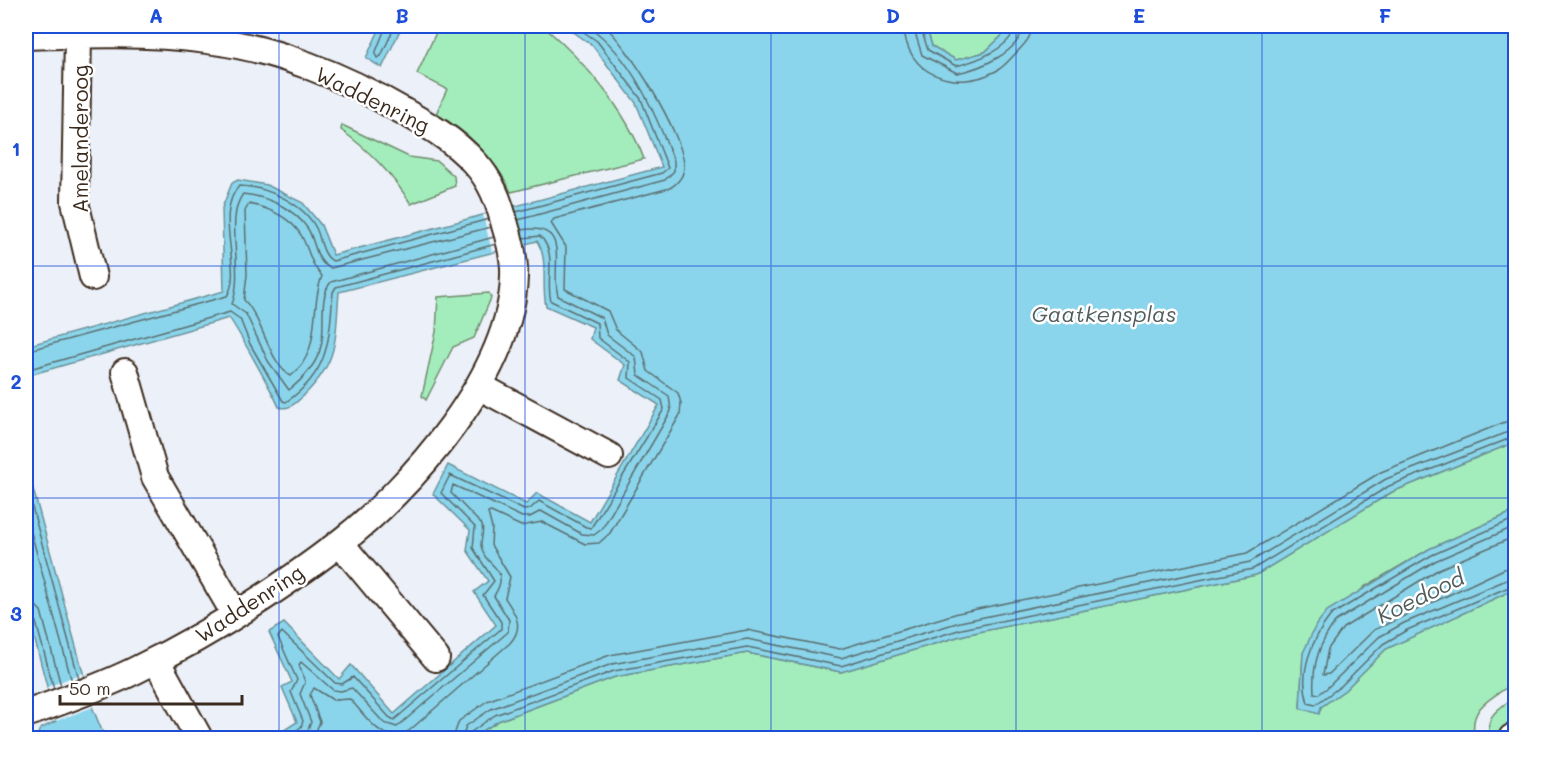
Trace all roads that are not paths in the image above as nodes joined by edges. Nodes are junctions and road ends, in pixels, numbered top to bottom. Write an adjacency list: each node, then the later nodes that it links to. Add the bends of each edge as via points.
1 (78, 34): 2 (street, Waddenring); 3 (street, Amelanderoog, via 75,202); 5 (street, Waddenring, via 207,40 250,48 320,71 389,103 449,138 488,180 511,247 511,301 494,354)
2 (26, 36)
3 (93, 277)
4 (125, 372): 8 (street, via 155,477)
5 (478, 386): 6 (street); 7 (street, Waddenring, via 416,472)
6 (609, 456)
7 (340, 543): 8 (street, Waddenring); 9 (street)
8 (235, 614): 10 (street, Waddenring)
9 (436, 658)
10 (156, 660): 11 (street, Waddenring, via 88,692); 12 (street)
11 (26, 714)
12 (199, 738)

